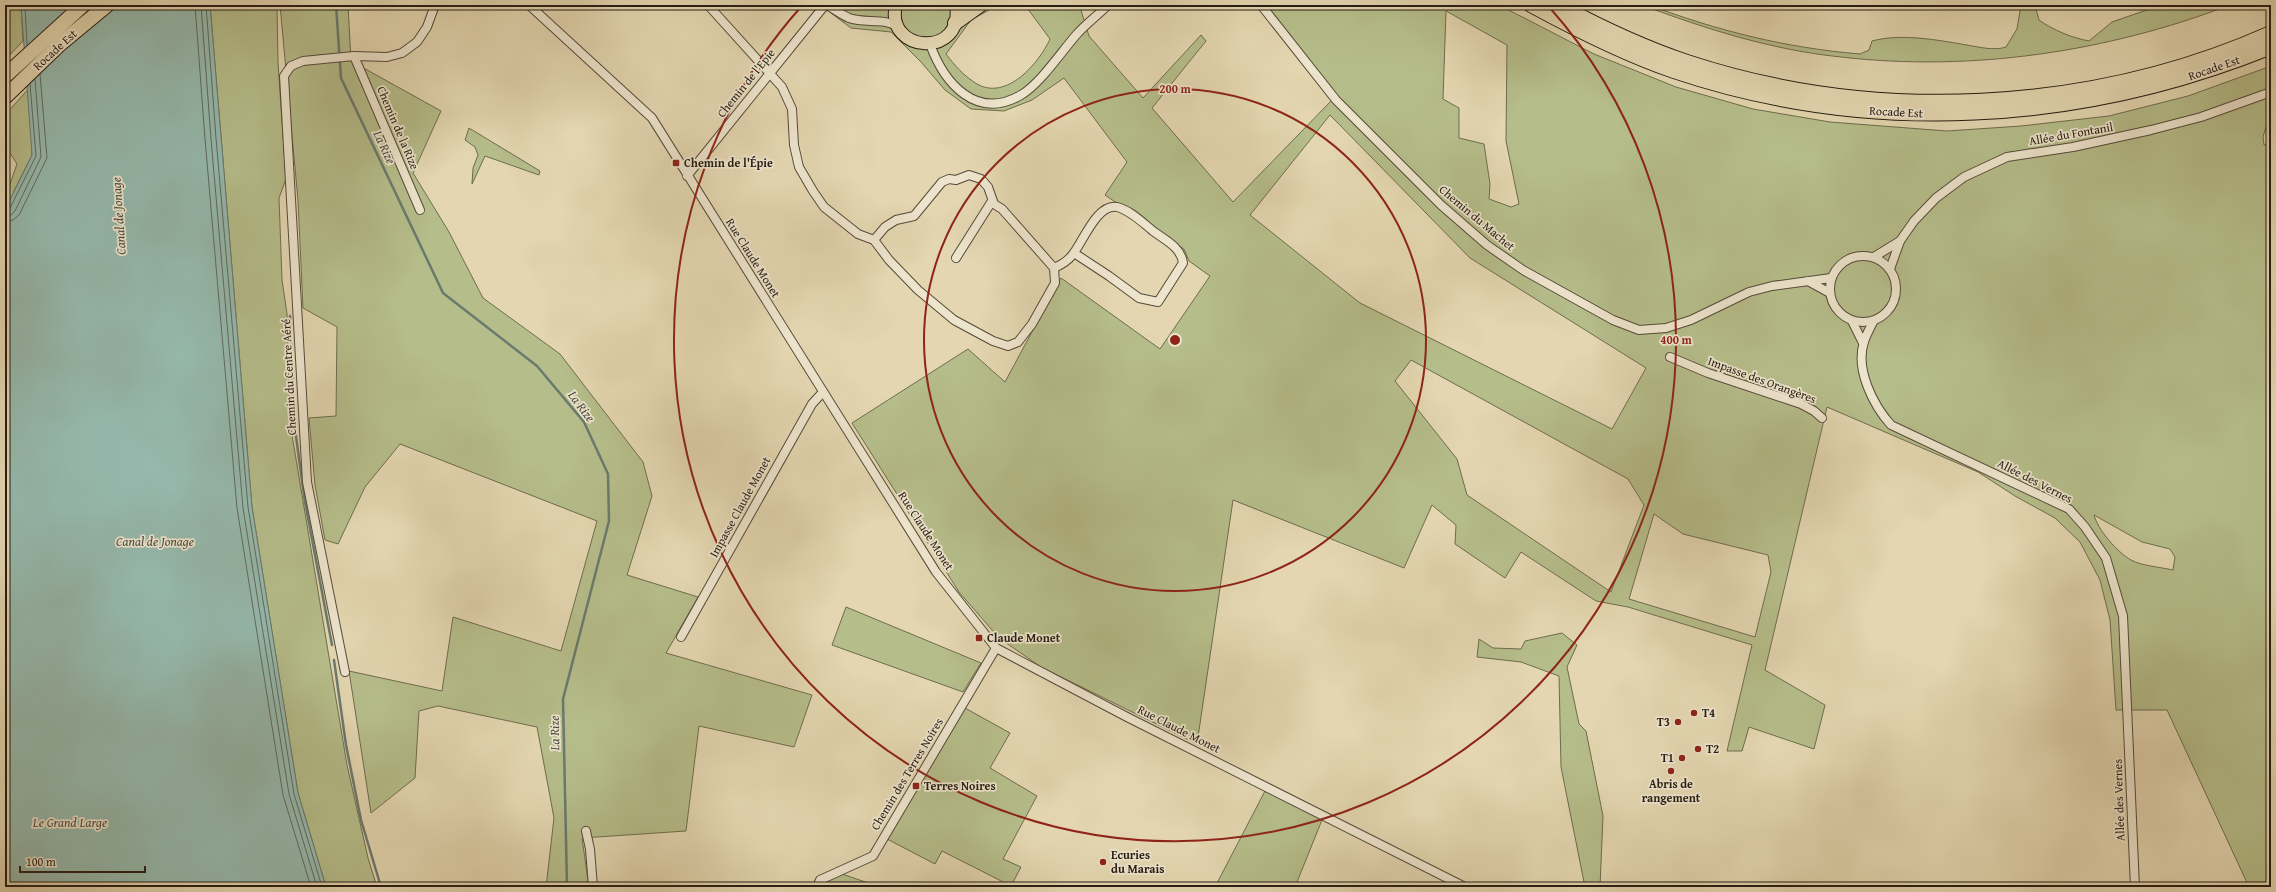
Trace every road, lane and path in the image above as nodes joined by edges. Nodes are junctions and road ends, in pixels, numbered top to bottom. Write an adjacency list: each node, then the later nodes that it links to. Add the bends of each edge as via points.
1 (83, 5): 22 (highway, Rocade Est)
2 (107, 5): 24 (highway, Rocade Est, via 60,44)
3 (435, 5): 20 (street, via 427,27 417,42 402,53 387,57)
4 (708, 5): 21 (street)
5 (826, 5): 14 (street, Chemin de l'Epie, via 849,18 867,22); 21 (street, Chemin de l'Epie)
6 (956, 5): 15 (main road)
7 (980, 5): 15 (highway)
8 (1108, 5): 18 (street, via 1078,33 1022,95 1004,102 990,103 958,91 944,75)
9 (1261, 5): 36 (street, Chemin du Machet, via 1336,100 1441,205 1487,245 1523,270 1613,320 1640,330 1666,328 1692,320 1749,292)
10 (1531, 5): 19 (highway, Rocade Est, via 1582,33 1630,54 1720,85 1795,102 1889,112 1982,113 2068,105 2164,84 2209,71)
11 (1558, 5): 17 (highway, Rocade Est, via 1623,38 1722,72 1799,89 1889,100 1983,100 2066,92 2159,72)
12 (533, 6): 25 (street, Rue Claude Monet, via 652,118)
13 (896, 7): 14 (street); 16 (main road)
14 (878, 20): 16 (street, Chemin de l'Epie)
15 (955, 22): 18 (main road, via 946,37)
16 (898, 27): 18 (main road, via 912,41)
17 (2271, 33)
18 (930, 44)
19 (2271, 47)
20 (351, 56): 27 (street, Chemin de la Rize); 46 (street, Chemin du Centre Aéré, via 303,61 292,66 284,76 307,482)
21 (770, 73): 25 (street, Chemin de l'Epie); 28 (street, via 782,87 792,109 794,146 799,167 824,206 858,234)
22 (5, 76)
23 (2271, 92): 29 (street, Allée du Fontanil, via 2201,117 2151,130 2073,147 2007,157 1964,177 1936,198 1914,221)
24 (5, 97)
25 (687, 176): 42 (street, Rue Claude Monet)
26 (992, 201): 28 (street, via 988,187 982,179 969,175 956,180 950,179 942,182 914,216 896,220); 32 (street); 33 (street, via 1006,213)
27 (420, 210)
28 (874, 240): 33 (street, via 888,260 918,290 954,320 993,341 1008,346 1018,342 1032,324 1055,283)
29 (1900, 241): 31 (street, Allée du Fontanil); 34 (street, Allée du Fontanil)
30 (1074, 253): 30 (street, via 1097,217 1106,208 1117,207 1128,212 1179,250 1183,263 1158,302 1139,298); 33 (street)
31 (1874, 257): 34 (street); 35 (street, via 1853,257 1844,262)
32 (956, 258)
33 (1054, 268)
34 (1890, 268): 39 (street, via 1897,289 1895,299 1883,317)
35 (1832, 278): 36 (street, Chemin du Machet); 37 (street)
36 (1808, 281): 37 (street)
37 (1830, 293): 38 (street, via 1837,310)
38 (1852, 321): 39 (street); 40 (street, Allée des Vernes)
39 (1873, 322): 40 (street, Allée des Vernes)
40 (1863, 343): 51 (street, Allée des Vernes, via 1863,371 1870,392 1877,407 1891,425 2069,509 2106,558 2123,616)
41 (1670, 357): 43 (street, Impasse des Orangères, via 1708,373 1801,404)
42 (823, 392): 44 (street, Impasse Claude Monet, via 812,404); 45 (street, Rue Claude Monet, via 936,572)
43 (1822, 418)
44 (681, 637)
45 (996, 648): 49 (street, Chemin des Terres Noires, via 873,856 820,880); 50 (street, Rue Claude Monet)
46 (345, 672)
47 (586, 831): 48 (street)
48 (593, 887)
49 (817, 887)
50 (1465, 887)
51 (2135, 887)

